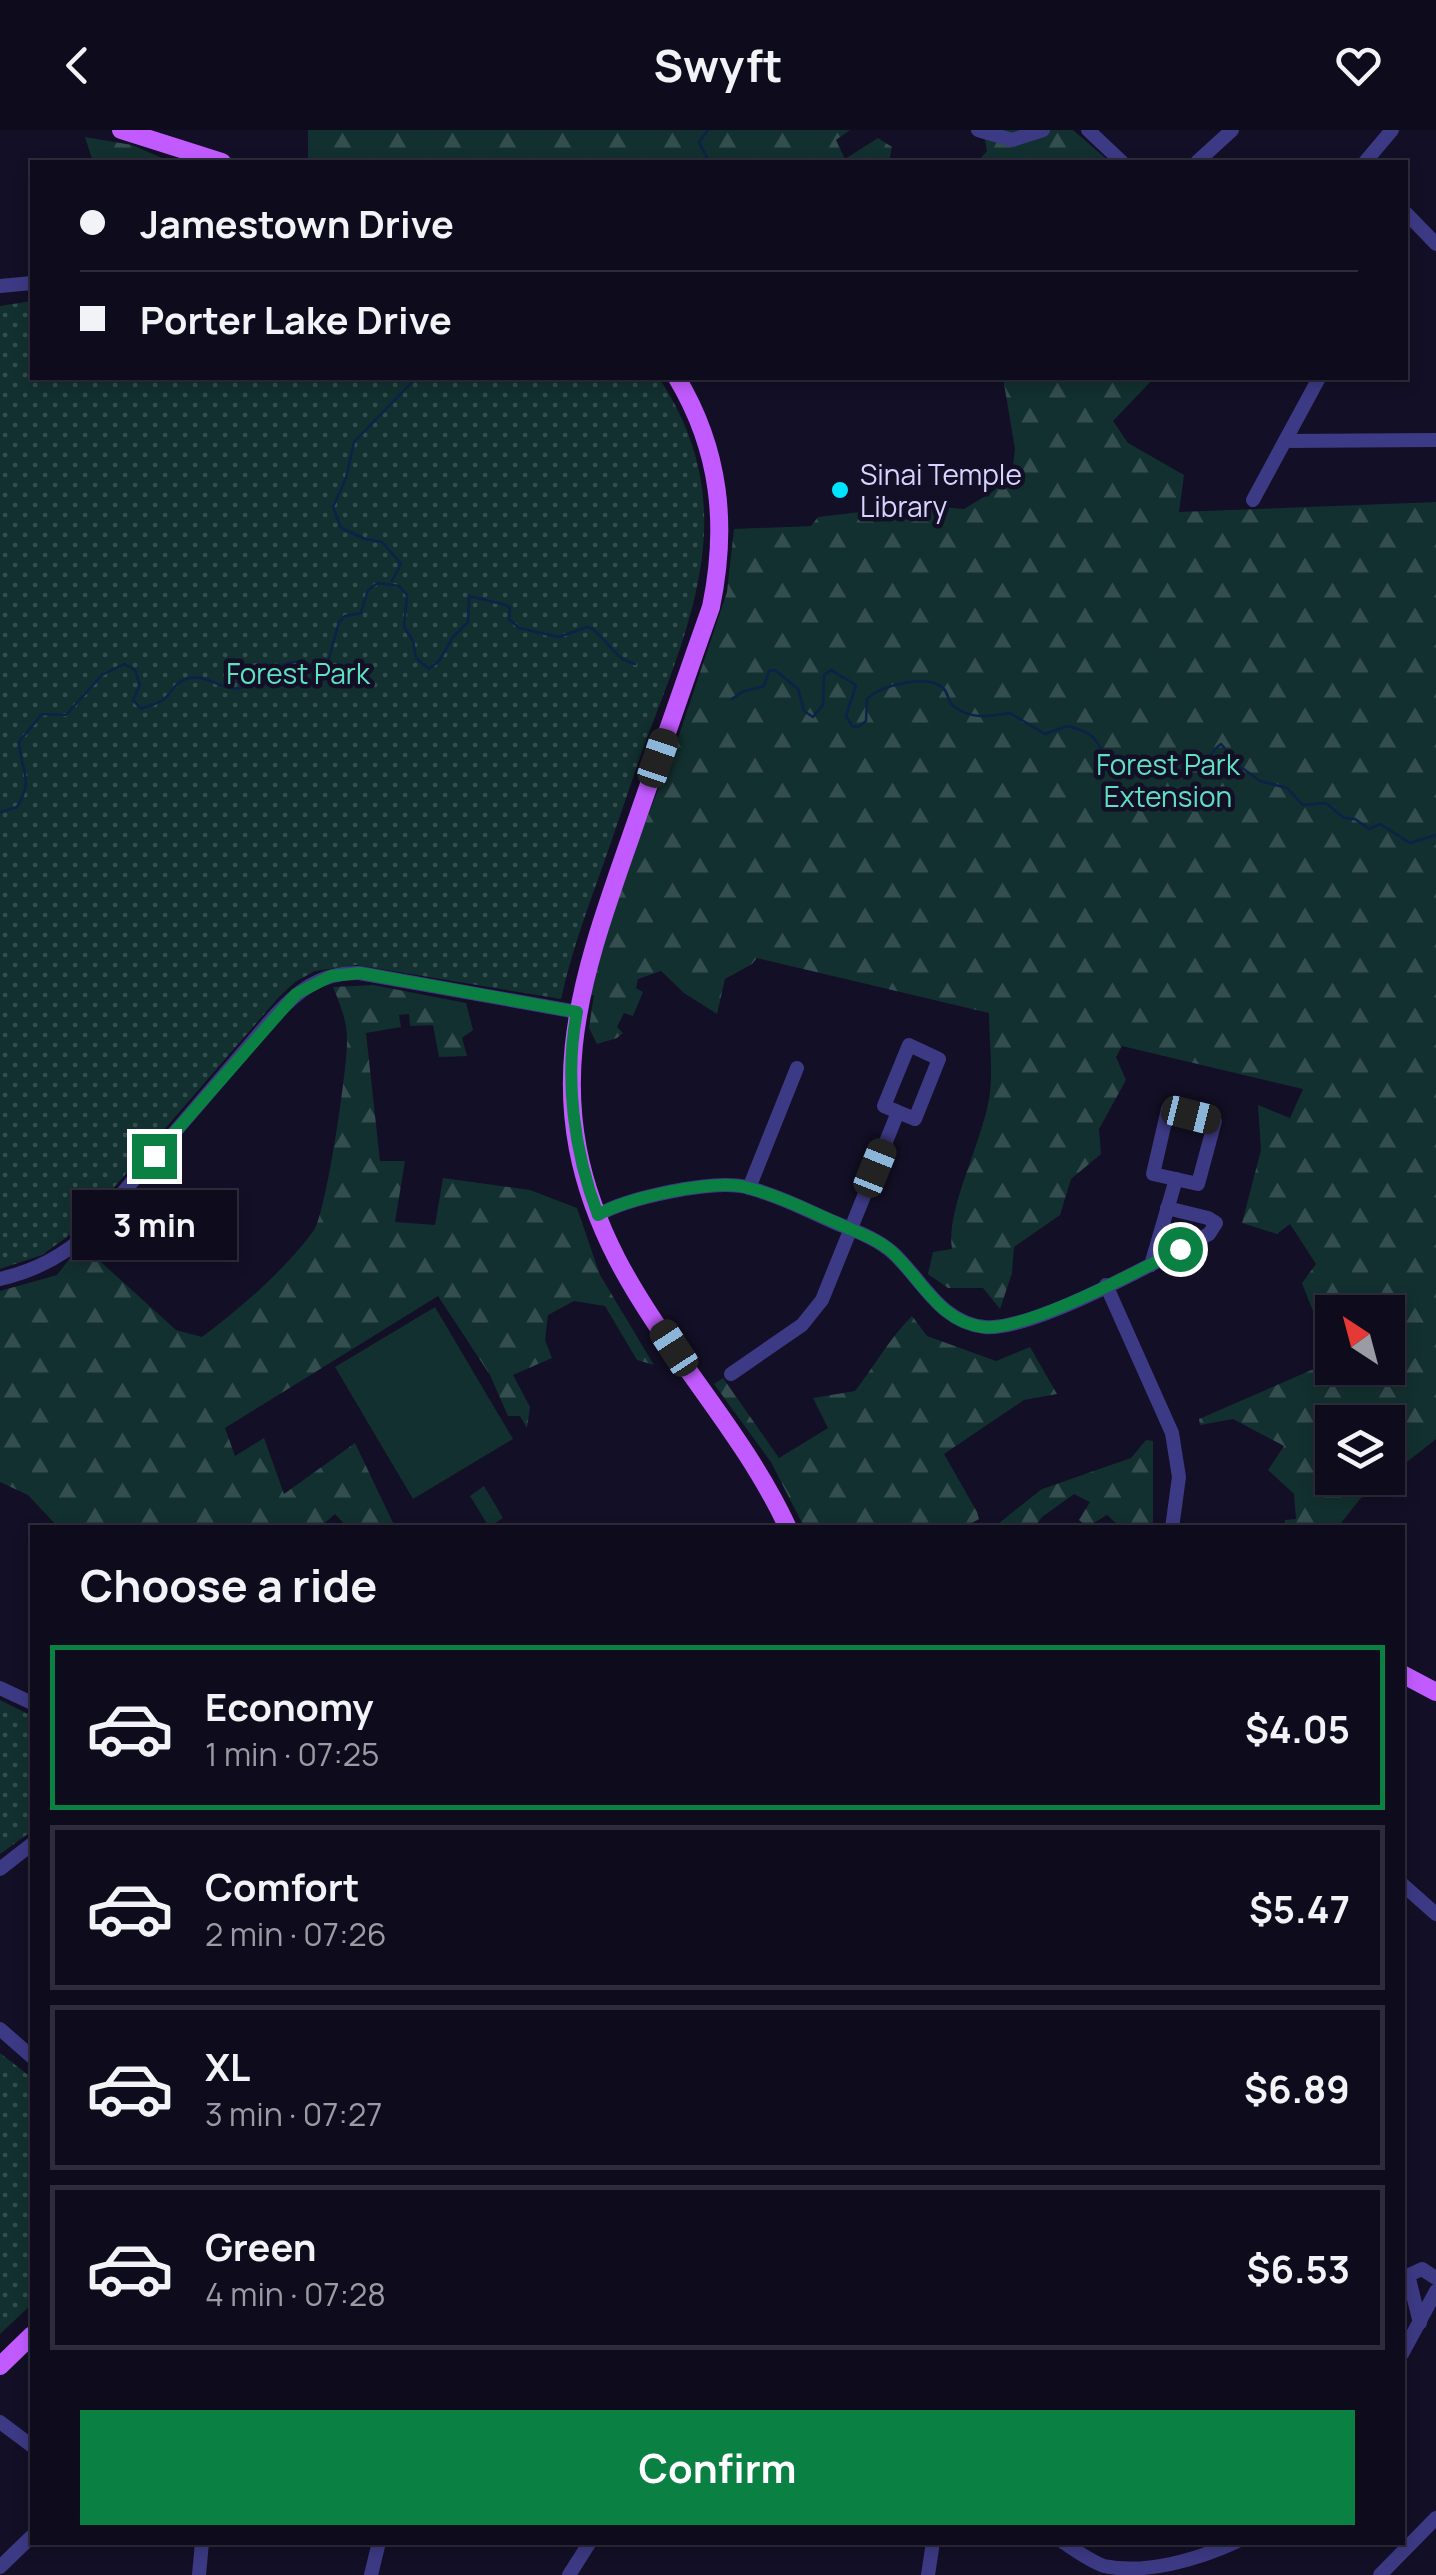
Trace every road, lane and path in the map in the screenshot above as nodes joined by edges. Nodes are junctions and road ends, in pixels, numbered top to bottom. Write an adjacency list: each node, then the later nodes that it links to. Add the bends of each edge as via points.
1 (121, 130): 7 (main road)
2 (978, 130): 3 (street, via 1018,140)
3 (1043, 130)
4 (1088, 130): 8 (street)
5 (1232, 130): 9 (street)
6 (1392, 130): 10 (street)
7 (216, 160)
8 (1120, 160)
9 (1200, 160)
10 (1368, 160)
11 (1408, 217): 12 (street)
12 (1436, 244)
13 (30, 284): 14 (street)
14 (0, 286)
15 (678, 380): 20 (main road, via 702,426 717,480 719,567 591,950)
16 (1317, 380): 18 (street)
17 (1436, 440): 18 (street)
18 (1285, 441): 19 (street)
19 (1253, 500)
20 (577, 1012): 26 (main road, via 575,1122); 29 (street, via 360,973 316,981 271,1020 78,1242 40,1266)
21 (797, 1068): 24 (street)
22 (898, 1112): 22 (street, via 884,1106 909,1045 939,1058 915,1119); 27 (street)
23 (1176, 1178): 23 (street, via 1153,1174 1168,1109 1215,1121 1198,1184); 25 (street)
24 (749, 1188): 26 (street, via 645,1196); 27 (street)
25 (1168, 1208): 28 (street); 28 (street, via 1216,1223 1209,1234)
26 (598, 1215): 32 (main road, via 630,1282 760,1474)
27 (850, 1229): 30 (street, via 886,1246 939,1306 977,1326 1022,1322); 31 (street, via 811,1316)
28 (1151, 1265): 30 (street)
29 (0, 1279)
30 (1106, 1285): 33 (street, via 1172,1433 1179,1477)
31 (731, 1374)
32 (786, 1525)
33 (1172, 1525)
34 (1405, 1676): 36 (main road)
35 (0, 1688): 37 (street)
36 (1436, 1692)
37 (30, 1702)
38 (30, 1846): 39 (street)
39 (0, 1869)
40 (1405, 1887): 41 (street)
41 (1436, 1914)
42 (0, 2029): 43 (street)
43 (30, 2056)
44 (1436, 2278): 46 (street, via 1424,2269 1410,2276)
45 (1436, 2291): 46 (street)
46 (1420, 2322): 48 (street)
47 (30, 2337): 49 (main road)
48 (1405, 2349)
49 (0, 2366)
50 (0, 2422): 51 (street)
51 (30, 2444)
52 (1436, 2518): 65 (street)
53 (30, 2538): 60 (street)
54 (202, 2545): 61 (street)
55 (378, 2545): 62 (street)
56 (588, 2545): 63 (street)
57 (933, 2545): 64 (street)
58 (1067, 2545): 59 (street, via 1104,2566 1132,2571)
59 (1228, 2545)
60 (0, 2568)
61 (198, 2575)
62 (371, 2575)
63 (569, 2575)
64 (928, 2575)
65 (1380, 2575)

